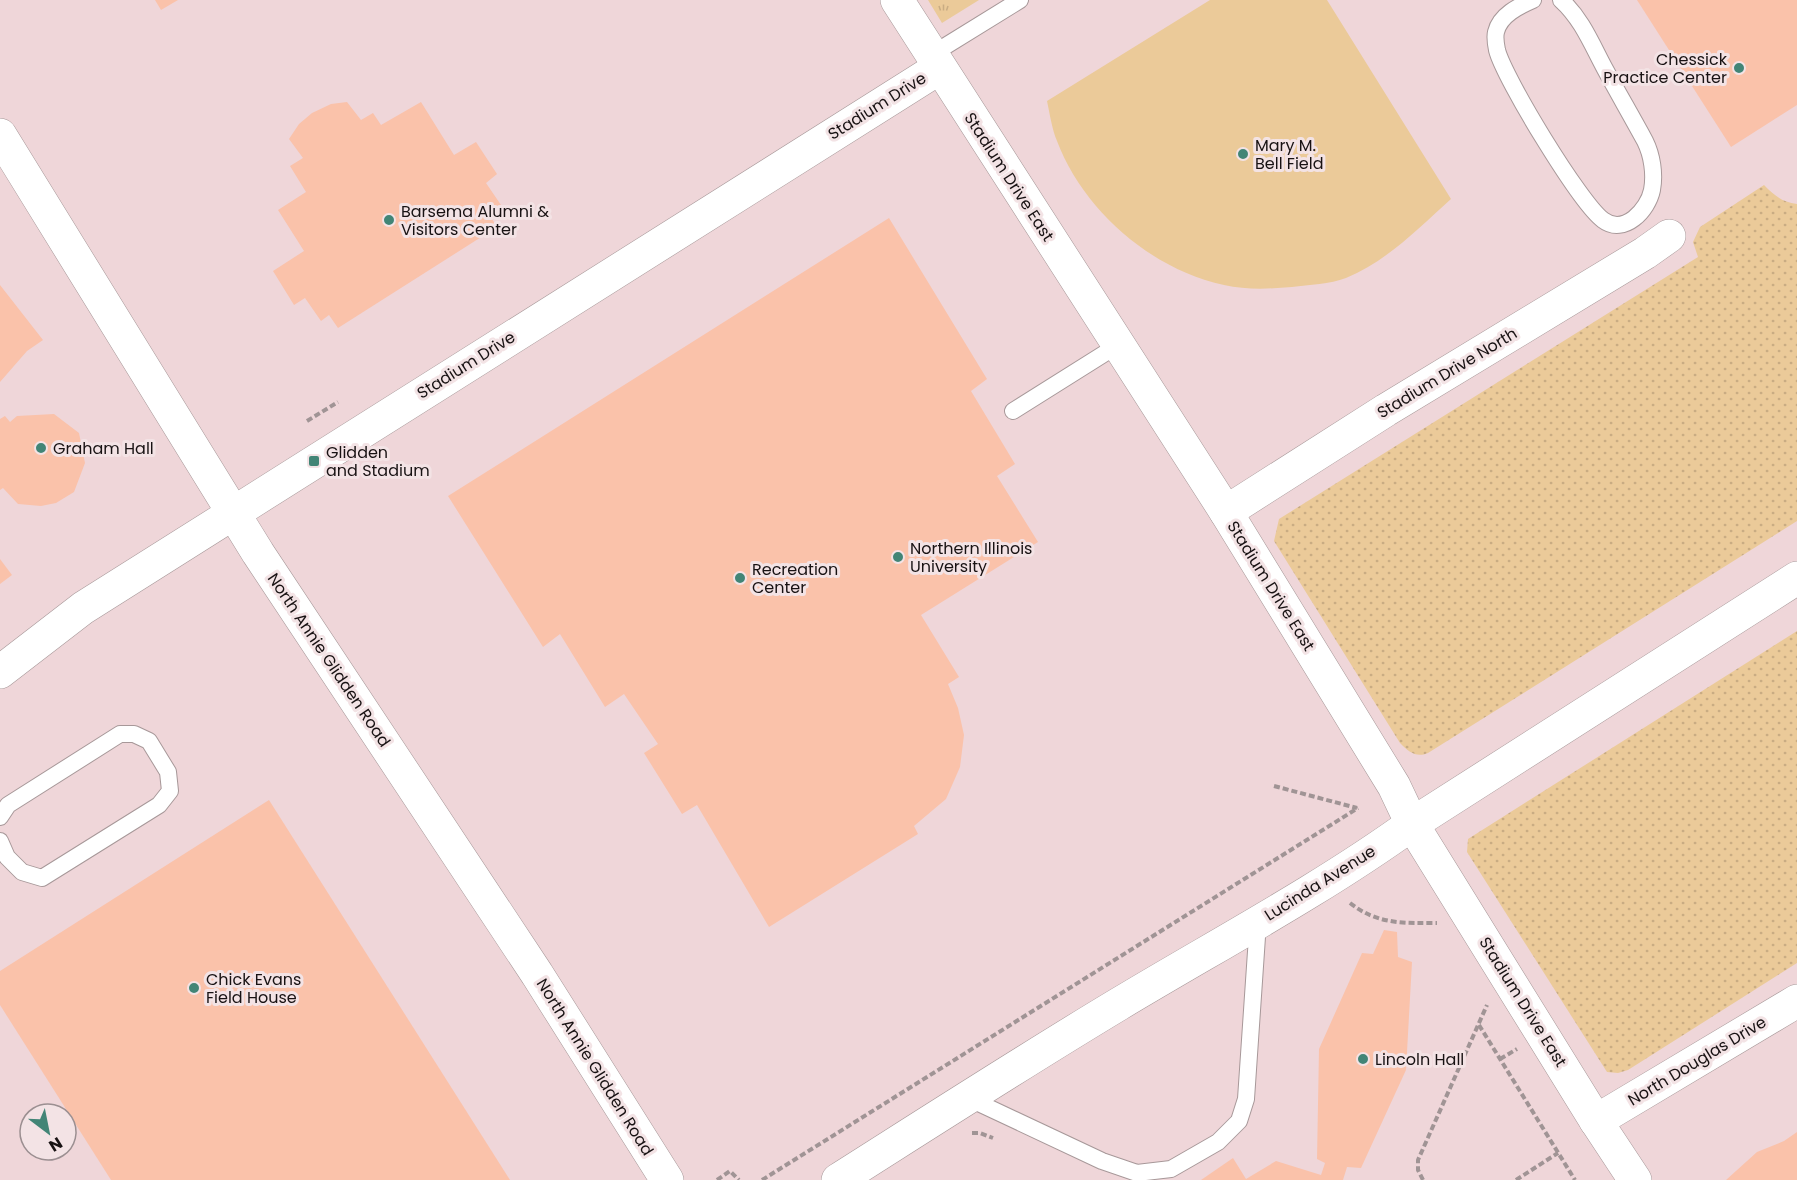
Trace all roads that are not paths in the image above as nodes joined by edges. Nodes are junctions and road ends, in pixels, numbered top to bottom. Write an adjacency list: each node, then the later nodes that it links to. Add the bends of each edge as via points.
1 (897, 0): 5 (street, Stadium Drive East)
2 (1020, 0): 5 (lane)
3 (1533, 0): 7 (lane, via 1515,8 1496,32 1497,49 1507,75 1591,207 1603,220)
4 (1561, 0): 7 (lane, via 1582,25 1648,148 1653,171 1652,192 1642,209)
5 (935, 61): 8 (street, Stadium Drive East); 11 (street, Stadium Drive)
6 (0, 135): 11 (street, North Annie Glidden Road)
7 (1645, 237): 10 (street, Stadium Drive North)
8 (1118, 345): 9 (lane); 10 (street, Stadium Drive East)
9 (1013, 411)
10 (1226, 512): 15 (street, Stadium Drive East, via 1394,786)
11 (232, 513): 13 (street, Stadium Drive, via 83,608); 21 (street, North Annie Glidden Road, via 537,974)
12 (1797, 578): 15 (street, Lucinda Avenue)
13 (0, 672)
14 (0, 817): 16 (lane, via 8,804 120,734 134,734 149,741 168,772 170,791 159,806 42,878 22,872)
15 (1412, 824): 17 (street, Lucinda Avenue); 20 (street, Stadium Drive East)
16 (2, 853)
17 (1258, 922): 19 (street, Lucinda Avenue); 19 (lane, via 1246,1099 1239,1121 1218,1142 1171,1169 1137,1173 1102,1161)
18 (1797, 1000): 20 (street, North Douglas Drive)
19 (968, 1098): 22 (street, Lucinda Avenue)
20 (1596, 1121): 23 (street, Stadium Drive East)
21 (667, 1180)
22 (838, 1180)
23 (1635, 1180)

